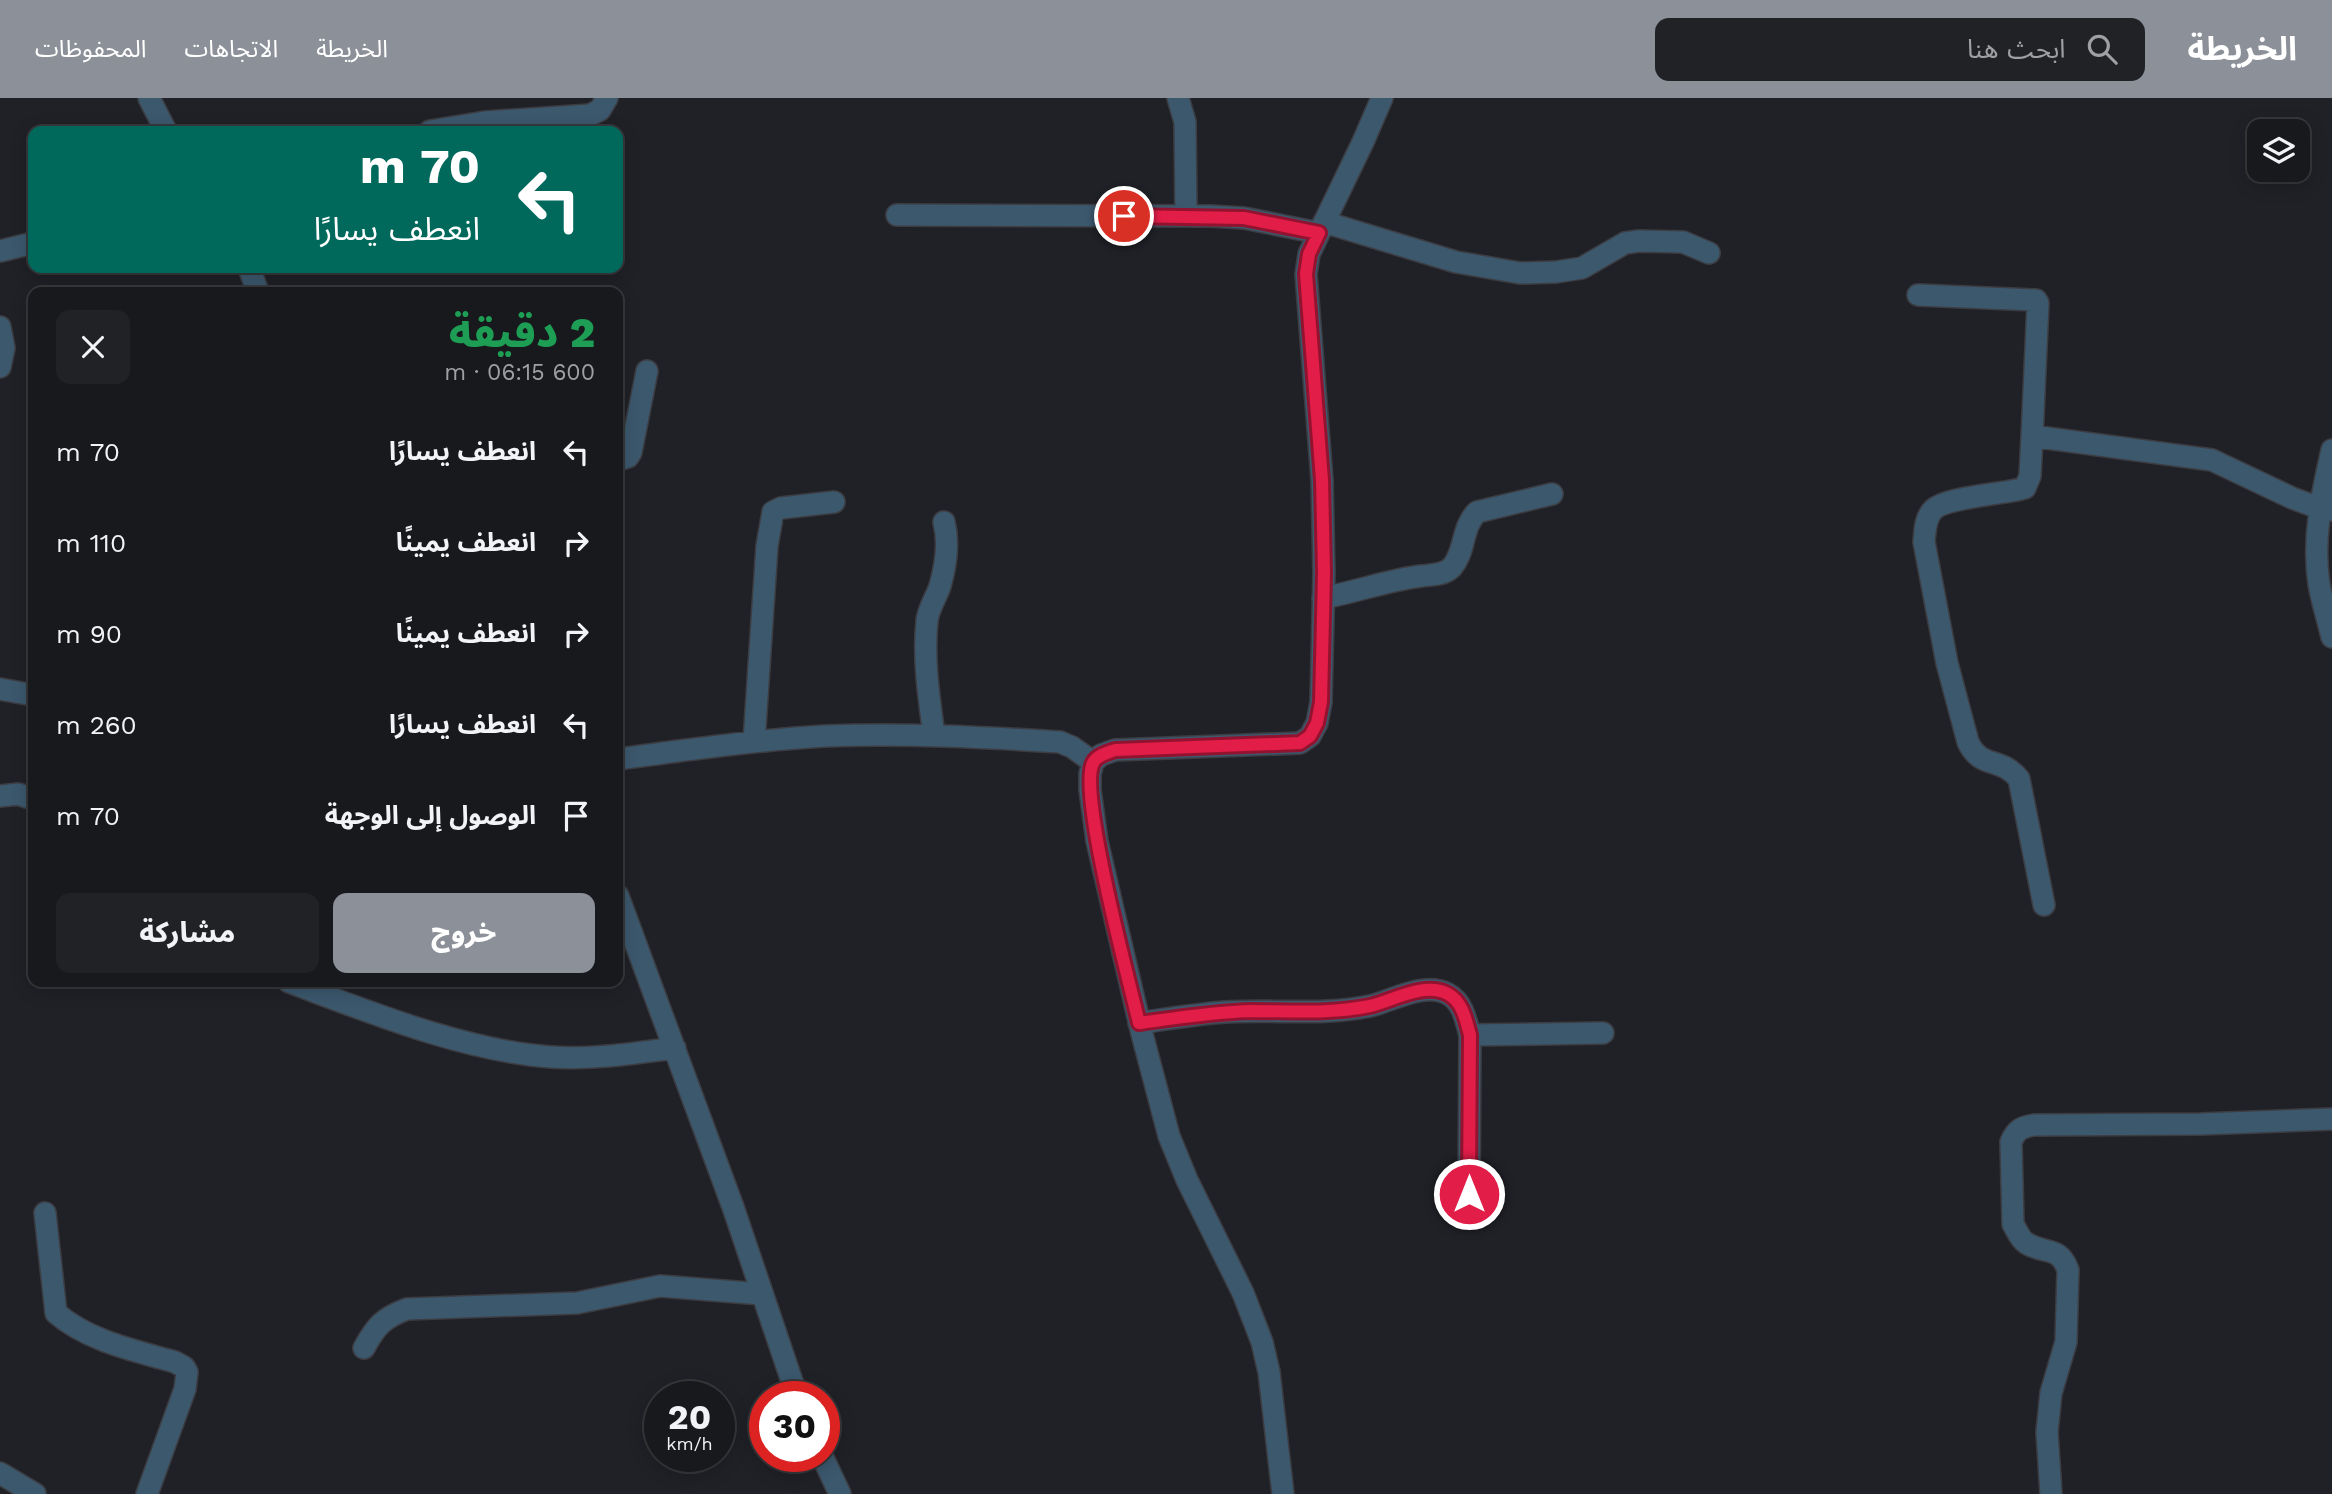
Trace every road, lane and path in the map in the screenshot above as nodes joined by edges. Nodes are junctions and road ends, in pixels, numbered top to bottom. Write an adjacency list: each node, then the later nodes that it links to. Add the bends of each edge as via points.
1 (149, 98): 5 (street)
2 (607, 98): 6 (street, via 590,116)
3 (1178, 98): 8 (street, via 1185,122)
4 (1382, 98): 9 (street)
5 (163, 126)
6 (461, 126)
7 (897, 215): 8 (street)
8 (1186, 215): 9 (street)
9 (1321, 228): 12 (street, via 1520,274 1581,268 1625,243 1639,241 1683,242); 24 (street, via 1309,254 1306,289 1322,480)
10 (28, 244): 11 (street)
11 (0, 251)
12 (1709, 253)
13 (1918, 295): 17 (street, via 2036,300)
14 (0, 327): 15 (street, via 4,348)
15 (0, 367)
16 (646, 371): 19 (street, via 631,452)
17 (2032, 437): 22 (street, via 2212,460); 34 (street, via 2025,488 1938,506 1926,524 1924,542 1947,663 1968,742 1973,754 2005,766 2019,779)
18 (2332, 450): 22 (street)
19 (623, 458)
20 (1552, 494): 24 (street, via 1477,512 1469,522 1461,552 1444,572)
21 (834, 502): 29 (street, via 774,512 767,546)
22 (2326, 509): 25 (street, via 2317,548 2319,583)
23 (944, 522): 28 (street, via 944,567 927,617 925,639)
24 (1323, 598): 31 (street, via 1321,702 1310,736 1300,743 1115,750)
25 (2332, 637)
26 (0, 689): 27 (street)
27 (28, 694)
28 (934, 735): 29 (street); 31 (street, via 1060,742)
29 (754, 742): 30 (street)
30 (623, 758)
31 (1093, 762): 37 (street, via 1090,790 1097,841)
32 (0, 796): 33 (street)
33 (28, 797)
34 (2044, 905)
35 (623, 908): 40 (street)
36 (302, 987): 40 (street, via 502,1051 552,1058)
37 (1139, 1023): 39 (street, via 1224,1012 1317,1012 1369,1006 1435,990 1457,1001); 52 (street, via 1170,1136 1262,1342)
38 (1603, 1033): 39 (street)
39 (1470, 1035): 42 (street)
40 (675, 1048): 44 (street)
41 (2332, 1119): 53 (street, via 2034,1125 2015,1132 2011,1142 2013,1224 2026,1243 2057,1253 2068,1270 2066,1342 2051,1394 2048,1432)
42 (1469, 1194)
43 (45, 1213): 50 (street, via 57,1313 93,1335 175,1362 187,1373)
44 (762, 1294): 45 (street, via 660,1286 577,1303 407,1309 388,1316); 46 (street)
45 (363, 1348)
46 (792, 1381)
47 (830, 1472): 51 (street)
48 (0, 1473): 49 (street)
49 (35, 1494)
50 (146, 1494)
51 (840, 1494)
52 (1283, 1494)
53 (2051, 1494)

